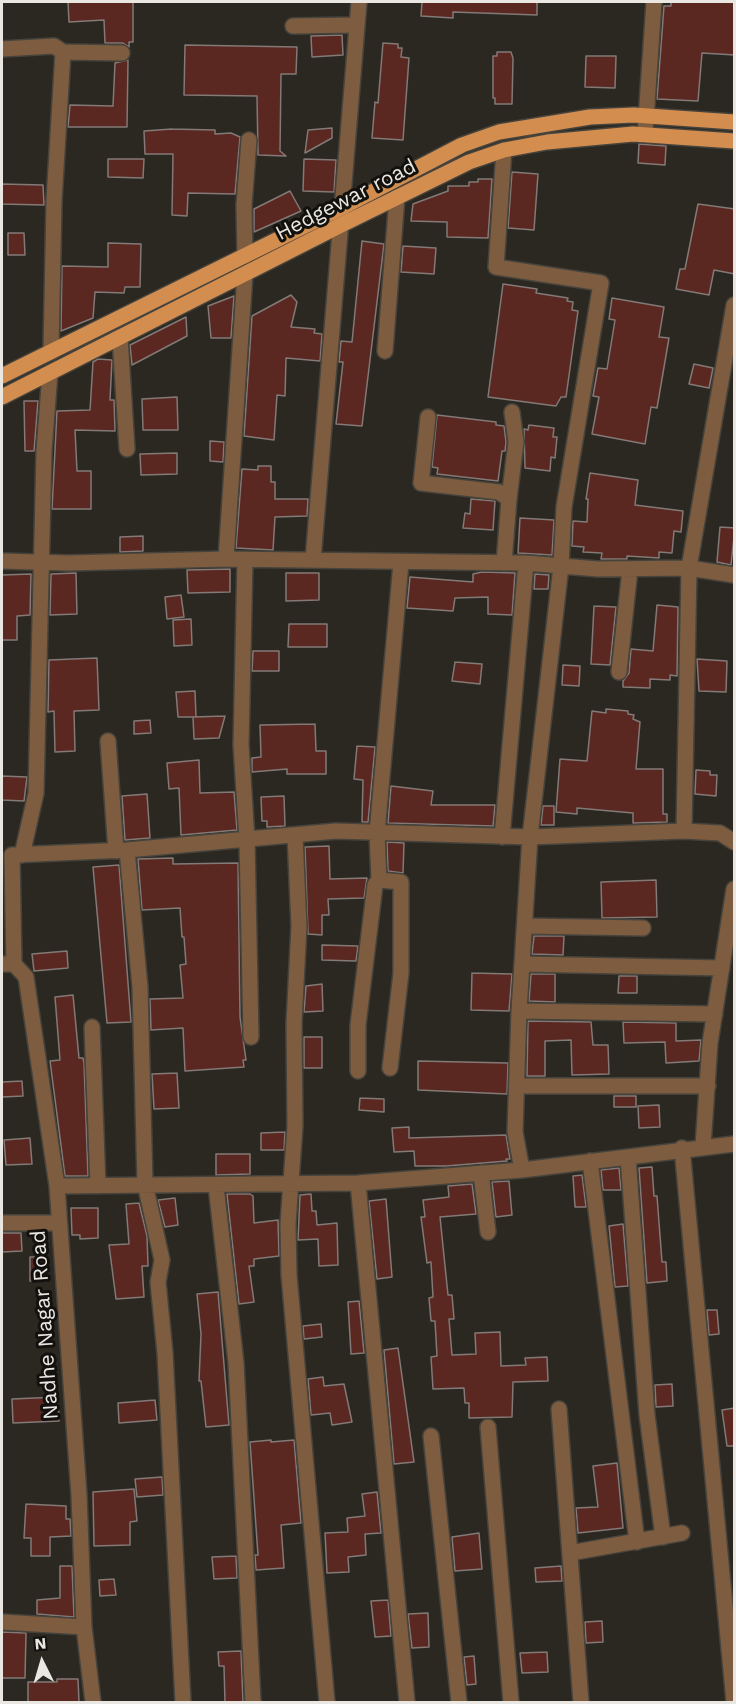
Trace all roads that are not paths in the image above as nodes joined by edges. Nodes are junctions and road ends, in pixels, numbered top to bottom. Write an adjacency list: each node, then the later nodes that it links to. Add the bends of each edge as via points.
1 (359, 2): 3 (street)
2 (654, 2): 8 (street)
3 (357, 25): 4 (street); 15 (street)
4 (292, 26)
5 (2, 50): 6 (street, via 54,46)
6 (63, 52): 7 (street); 22 (street, via 54,201)
7 (122, 53)
8 (646, 116): 9 (main road, Hedgewar road); 10 (street); 15 (main road, Hedgewar road, via 590,117 499,132 462,145)
9 (735, 122)
10 (645, 135): 12 (main road, Hedgewar road); 13 (main road, Hedgewar road, via 580,138)
11 (249, 140): 17 (street)
12 (735, 141)
13 (504, 150): 14 (main road, Hedgewar road, via 469,162); 38 (street, via 496,267 601,283 564,507)
14 (397, 197): 16 (main road, Hedgewar road); 21 (street)
15 (343, 207): 16 (street); 17 (main road, Hedgewar road)
16 (341, 225): 18 (main road, Hedgewar road); 32 (street)
17 (245, 256): 22 (main road, Hedgewar road)
18 (245, 274): 20 (main road, Hedgewar road); 30 (street)
19 (735, 305): 40 (street)
20 (120, 337): 23 (main road, Hedgewar road); 28 (street)
21 (385, 351)
22 (51, 352): 24 (main road, Hedgewar road)
23 (50, 373): 25 (main road, Hedgewar road); 34 (street, via 44,451)
24 (2, 376)
25 (2, 397)
26 (512, 412): 29 (street, via 516,442)
27 (428, 417): 29 (street, via 421,483 499,492)
28 (127, 449)
29 (509, 499): 36 (street)
30 (226, 559): 31 (street); 34 (street)
31 (245, 560): 32 (street); 49 (street, via 241,745)
32 (314, 560): 35 (street)
33 (2, 561): 34 (street)
34 (43, 562): 52 (street, via 36,793)
35 (401, 563): 36 (street); 45 (street)
36 (504, 563): 37 (street)
37 (526, 563): 38 (street); 47 (street)
38 (561, 566): 39 (street); 48 (street)
39 (630, 568): 40 (street); 42 (street)
40 (689, 568): 41 (street); 44 (street)
41 (735, 574)
42 (619, 672)
43 (108, 741): 51 (street)
44 (684, 831): 48 (street); 50 (street, via 720,833)
45 (377, 832): 46 (street); 47 (street); 53 (street)
46 (295, 835): 49 (street); 77 (street, via 295,1126)
47 (502, 837): 48 (street)
48 (530, 837): 55 (street)
49 (247, 840): 51 (street); 63 (street)
50 (735, 842)
51 (121, 850): 52 (street); 75 (street, via 140,987)
52 (22, 855): 57 (street, via 12,855)
53 (379, 880): 64 (street, via 401,882 401,973); 65 (street, via 375,885 358,1025)
54 (735, 889): 59 (street)
55 (525, 926): 56 (street); 58 (street)
56 (643, 928)
57 (8, 964): 78 (street, Nadhe Nagar Road, via 26,977)
58 (522, 964): 59 (street); 60 (street)
59 (722, 968): 61 (street)
60 (519, 1011): 61 (street); 66 (street)
61 (715, 1014): 67 (street)
62 (92, 1027): 79 (street)
63 (251, 1037)
64 (390, 1068)
65 (358, 1071)
66 (517, 1086): 67 (street); 73 (street, via 515,1132)
67 (708, 1086): 69 (street)
68 (735, 1144): 69 (street)
69 (704, 1146): 70 (street)
70 (682, 1148): 71 (street); 101 (street)
71 (628, 1157): 72 (street); 88 (street, via 647,1415)
72 (590, 1161): 73 (street); 89 (street)
73 (522, 1170): 74 (street)
74 (481, 1173): 76 (street); 83 (street)
75 (145, 1184): 79 (street); 80 (street); 94 (street, via 162,1260 158,1282)
76 (358, 1184): 77 (street); 97 (street)
77 (289, 1185): 80 (street); 96 (street, via 289,1285)
78 (57, 1186): 79 (street); 82 (street, Nadhe Nagar Road)
79 (98, 1186)
80 (216, 1186): 95 (street, via 236,1363)
81 (2, 1223): 82 (street)
82 (58, 1223): 92 (street, Nadhe Nagar Road, via 80,1495)
83 (488, 1232)
84 (559, 1409): 90 (street)
85 (488, 1427): 99 (street)
86 (431, 1436): 98 (street)
87 (682, 1533): 88 (street)
88 (663, 1537): 89 (street)
89 (637, 1542): 90 (street)
90 (570, 1553): 100 (street)
91 (2, 1622): 92 (street)
92 (84, 1627): 93 (street, Nadhe Nagar Road)
93 (93, 1702)
94 (183, 1702)
95 (253, 1702)
96 (327, 1702)
97 (408, 1702)
98 (459, 1702)
99 (511, 1702)
100 (581, 1702)
101 (734, 1702)

